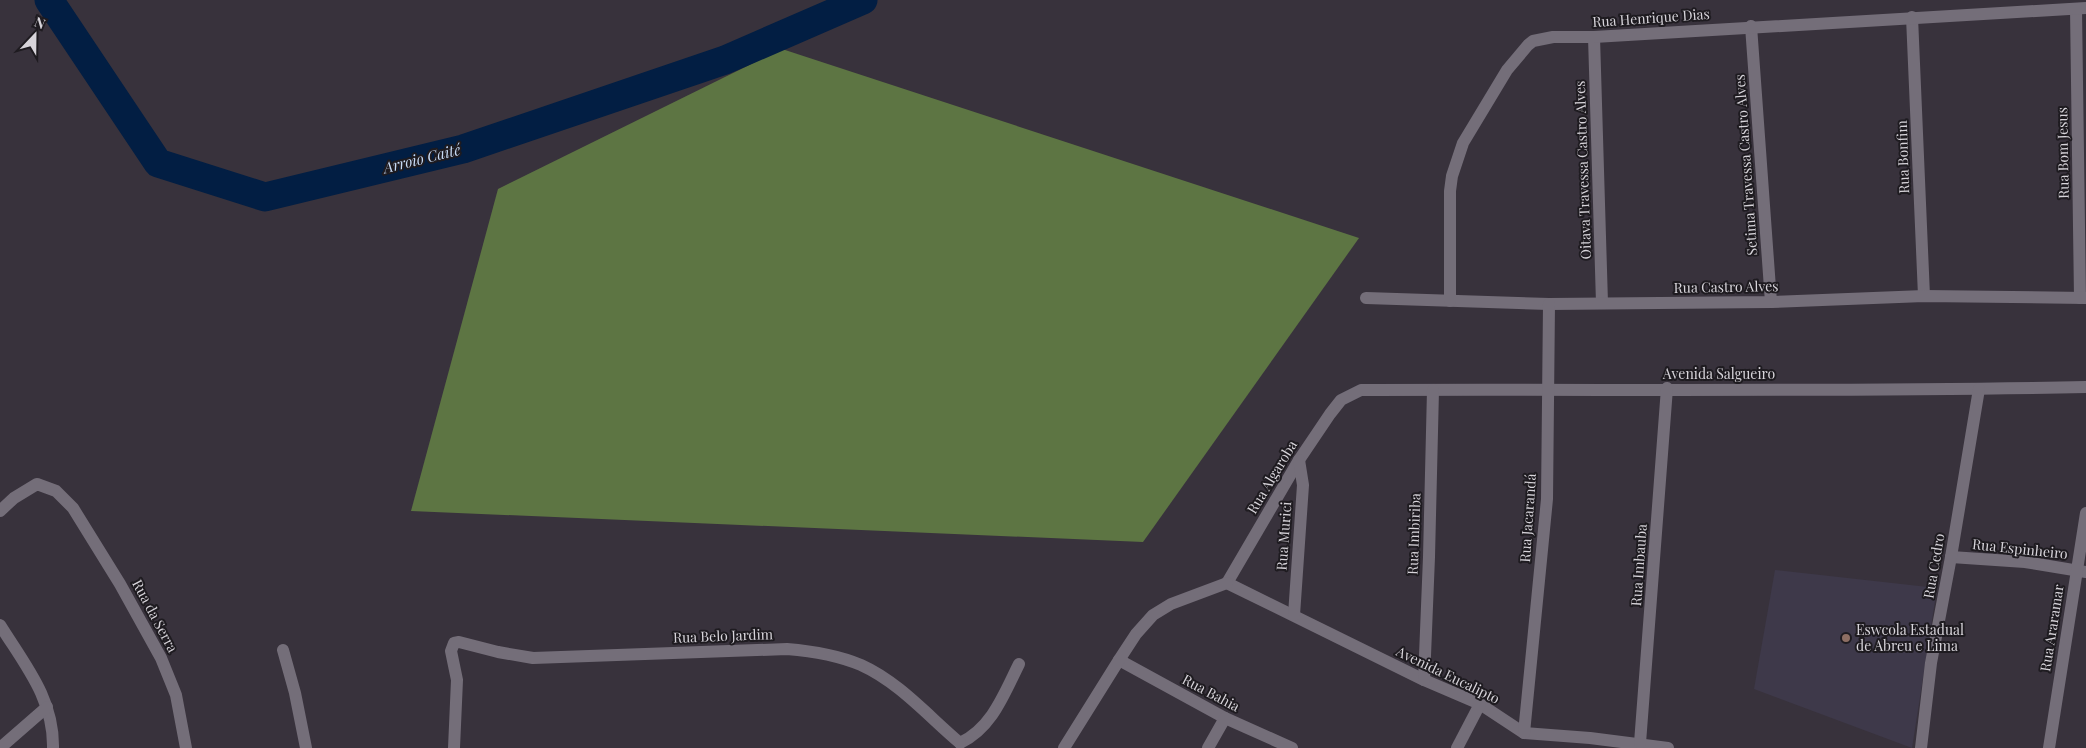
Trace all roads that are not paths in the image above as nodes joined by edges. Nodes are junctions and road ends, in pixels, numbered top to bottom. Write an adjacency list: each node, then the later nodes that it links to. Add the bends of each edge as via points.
1 (2081, 8): 2 (street, Rua Henrique Dias); 7 (street, Rua Bom Jesus)
2 (1912, 17): 3 (street, Rua Henrique Dias); 5 (street, Rua Bonfim)
3 (1751, 26): 4 (street, Rua Henrique Dias); 9 (street, Setima Travessa Castro Alves)
4 (1594, 37): 8 (street, Rua Henrique Dias, via 1553,37 1528,45 1507,70 1463,143 1450,192); 10 (street, Oitava Travessa Castro Alves)
5 (1924, 296): 7 (street, Rua Castro Alves); 9 (street, Rua Castro Alves)
6 (1366, 298): 8 (street, Rua Castro Alves)
7 (2083, 298)
8 (1450, 301): 11 (street, Rua Castro Alves)
9 (1771, 302): 10 (street, Rua Castro Alves)
10 (1602, 303): 11 (street, Rua Castro Alves)
11 (1549, 304): 16 (street, Rua Jacarandá)
12 (2086, 387): 14 (street, Avenida Salgueiro)
13 (1667, 388): 14 (street, Avenida Salgueiro); 16 (street, Avenida Salgueiro); 34 (street, Rua Imbauba)
14 (1979, 389): 21 (street, Rua Cedro)
15 (1433, 390): 16 (street, Avenida Salgueiro); 17 (street, Avenida Salgueiro, via 1360,390); 29 (street, Rua Imbiriba)
16 (1547, 391): 33 (street, Rua Jacarandá, via 1547,499)
17 (1352, 394): 18 (street, Rua Algaroba, via 1341,400)
18 (1299, 460): 23 (street, Rua Algaroba); 24 (street, Rua Murici, via 1302,485)
19 (0, 512): 38 (street, Rua da Serra, via 14,498 37,484 56,491 73,508 161,658 176,695)
20 (2086, 514): 22 (street, Rua Araramar)
21 (1951, 557): 22 (street, Rua Espinheiro, via 2025,562); 46 (street, Rua Cedro, via 1930,663)
22 (2081, 571): 47 (street, Rua Araramar)
23 (1227, 583): 24 (street, Avenida Eucalipto); 27 (street, via 1153,614)
24 (1294, 615): 29 (street, Avenida Eucalipto)
25 (0, 625): 31 (street, via 43,693)
26 (283, 650): 39 (street)
27 (1118, 660): 32 (street, Rua Bahia); 41 (street)
28 (1019, 664): 35 (street, via 995,711 973,737)
29 (1424, 680): 30 (street, Avenida Eucalipto)
30 (1480, 704): 33 (street, Avenida Eucalipto); 44 (street)
31 (47, 707): 36 (street); 37 (street)
32 (1225, 718): 42 (street); 43 (street, Rua Bahia)
33 (1524, 733): 34 (street, Avenida Eucalipto)
34 (1640, 743): 45 (street, Avenida Eucalipto)
35 (959, 746): 40 (street, Rua Belo Jardim, via 891,683 861,665 822,652 787,649 533,658 507,655 459,642 452,648 457,680)
36 (0, 748)
37 (53, 748)
38 (186, 748)
39 (306, 748)
40 (454, 748)
41 (1064, 748)
42 (1208, 748)
43 (1292, 748)
44 (1457, 748)
45 (1668, 748)
46 (1921, 748)
47 (2049, 748)

